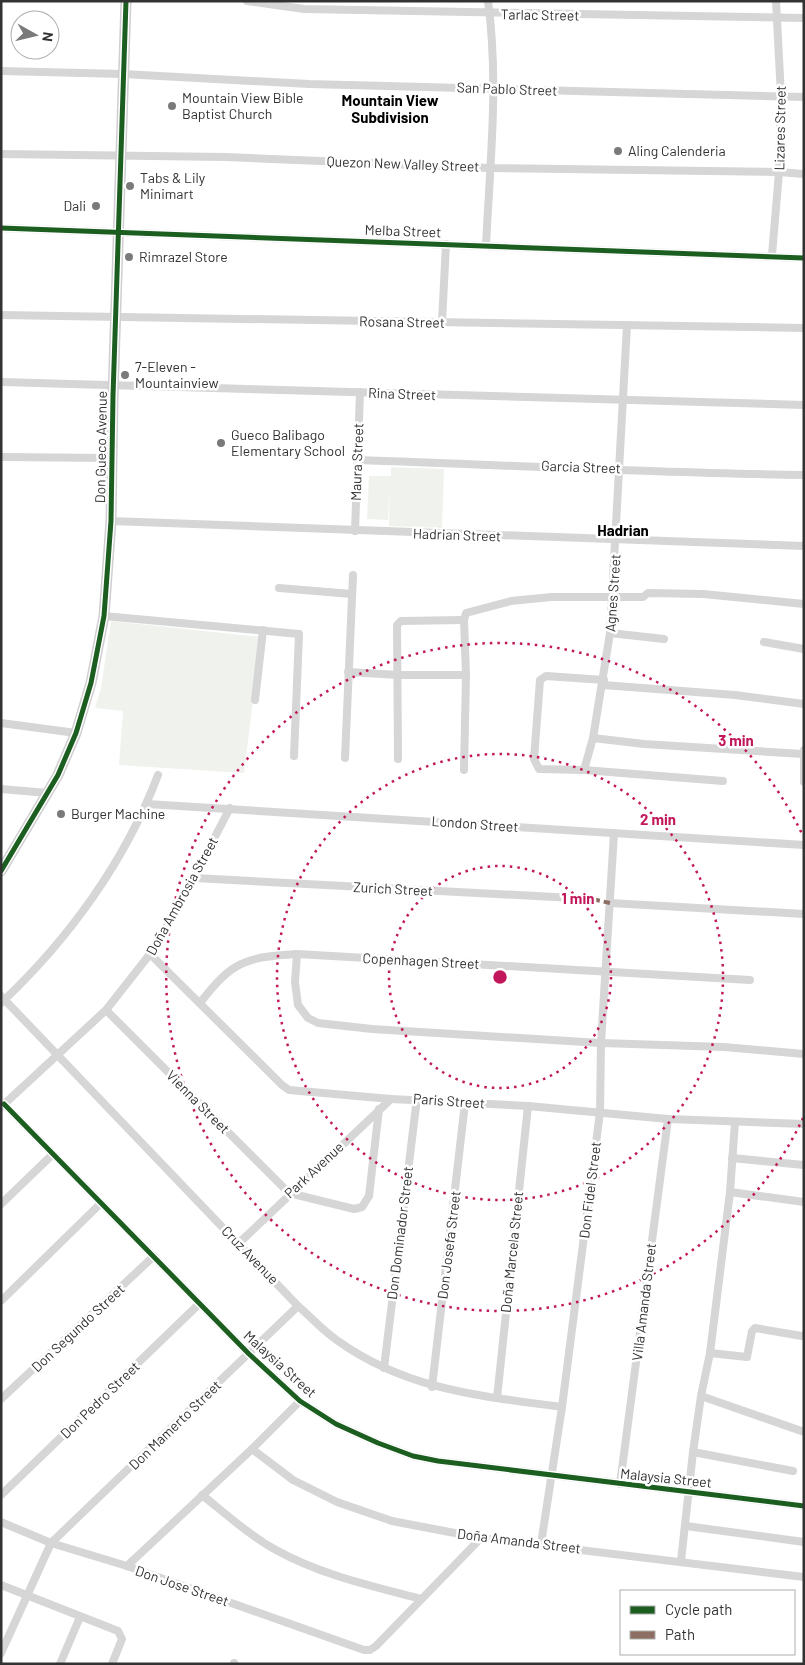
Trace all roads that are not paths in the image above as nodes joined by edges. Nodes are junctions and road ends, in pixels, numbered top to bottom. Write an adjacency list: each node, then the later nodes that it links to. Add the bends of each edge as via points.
1 (126, 1): 9 (main road, Don Gueco Avenue)
2 (247, 1): 5 (street, Tarlac Street, via 304,9)
3 (488, 1): 5 (street)
4 (776, 1): 7 (street, Lizares Street)
5 (490, 14): 7 (street, Tarlac Street); 10 (street)
6 (804, 18): 7 (street, Tarlac Street)
7 (778, 19): 11 (street, Lizares Street)
8 (1, 71): 9 (street, San Pablo Street)
9 (123, 74): 10 (street, San Pablo Street, via 309,84); 14 (main road, Don Gueco Avenue)
10 (493, 88): 11 (street, San Pablo Street); 15 (street)
11 (781, 96): 12 (street, San Pablo Street); 16 (street, Lizares Street)
12 (804, 97)
13 (1, 154): 14 (street, Quezon New Valley Street)
14 (120, 155): 15 (street, Quezon New Valley Street); 19 (main road, Don Gueco Avenue)
15 (489, 168): 16 (street, Quezon New Valley Street); 21 (street)
16 (779, 172): 17 (street, Quezon New Valley Street); 22 (street, Lizares Street)
17 (804, 174)
18 (1, 228): 19 (street, Melba Street)
19 (118, 233): 20 (street, Melba Street); 25 (main road, Don Gueco Avenue)
20 (446, 244): 21 (street, Melba Street); 26 (street)
21 (486, 244): 22 (street, Melba Street)
22 (772, 256): 23 (street, Melba Street)
23 (804, 258)
24 (1, 315): 25 (street, Rosana Street)
25 (116, 316): 26 (street, Rosana Street); 30 (main road, Don Gueco Avenue)
26 (442, 322): 27 (street, Rosana Street)
27 (627, 325): 28 (street, Rosana Street); 32 (street, Agnes Street)
28 (804, 328)
29 (1, 382): 30 (street, Rina Street)
30 (113, 385): 31 (street, Rina Street); 35 (main road, Don Gueco Avenue)
31 (360, 392): 32 (street, Rina Street); 36 (street, Maura Street)
32 (622, 400): 33 (street, Rina Street); 37 (street, Agnes Street)
33 (804, 405)
34 (1, 457): 35 (street)
35 (111, 458): 39 (main road, Don Gueco Avenue)
36 (357, 460): 37 (street, Garcia Street); 40 (street, Maura Street)
37 (619, 468): 38 (street, Garcia Street, via 684,474); 41 (street, Agnes Street)
38 (804, 475)
39 (111, 521): 40 (street, Hadrian Street); 48 (main road, Don Gueco Avenue)
40 (355, 531): 41 (street, Hadrian Street)
41 (617, 540): 42 (street, Hadrian Street); 46 (street, Agnes Street)
42 (804, 546)
43 (353, 575): 45 (street)
44 (279, 588): 45 (street)
45 (352, 594): 55 (street)
46 (612, 597): 47 (street, via 643,597 648,593 704,594); 49 (street, via 511,601 466,613); 51 (street, Agnes Street)
47 (804, 604)
48 (104, 616): 50 (street); 62 (main road, Don Gueco Avenue, via 92,683)
49 (464, 620): 56 (street, via 399,623); 57 (street)
50 (263, 630): 59 (street); 65 (street, via 300,636)
51 (610, 633): 52 (street); 58 (street, Agnes Street)
52 (664, 639)
53 (764, 642): 54 (street)
54 (804, 649)
55 (348, 672): 56 (street); 66 (street)
56 (399, 675): 57 (street); 67 (street)
57 (466, 675): 68 (street)
58 (604, 683): 60 (street); 63 (street, Agnes Street); 69 (street, via 546,676 540,680 535,764 540,769)
59 (255, 700)
60 (804, 704)
61 (1, 723): 62 (street)
62 (76, 734): 74 (main road, Don Gueco Avenue)
63 (593, 738): 64 (street, via 644,744); 69 (street, Agnes Street)
64 (803, 752): 72 (street)
65 (294, 756)
66 (345, 758)
67 (398, 759)
68 (464, 770)
69 (584, 770): 71 (street)
70 (158, 775): 75 (street)
71 (723, 781)
72 (804, 782)
73 (1, 789): 74 (street)
74 (48, 793): 79 (main road, Don Gueco Avenue)
75 (147, 804): 76 (street, London Street); 88 (street, via 92,898 52,951)
76 (230, 808): 77 (street, London Street); 80 (street, Doña Ambrosia Street)
77 (614, 833): 78 (street, London Street); 82 (street, Don Fidel Street)
78 (804, 846)
79 (1, 871)
80 (194, 878): 81 (street, Zurich Street); 84 (street, Doña Ambrosia Street)
81 (592, 899)
82 (610, 903): 83 (street); 86 (street, Don Fidel Street)
83 (804, 914)
84 (150, 954): 89 (street, Paris Street); 90 (street, Doña Ambrosia Street)
85 (297, 954): 86 (street, Copenhagen Street); 89 (street, Copenhagen Street, via 250,958 212,986); 91 (street, via 295,982 298,1005 308,1018 318,1023)
86 (605, 971): 87 (street, Copenhagen Street); 91 (street, Don Fidel Street)
87 (750, 980)
88 (3, 1000): 93 (street, Cruz Avenue)
89 (200, 1003): 95 (street, Paris Street, via 289,1090)
90 (106, 1010): 93 (street, Doña Ambrosia Street); 108 (street, Vienna Street)
91 (601, 1043): 92 (street, via 724,1047); 100 (street, Don Fidel Street)
92 (804, 1054)
93 (57, 1056): 97 (street, Doña Ambrosia Street); 112 (street, Cruz Avenue)
94 (417, 1098): 95 (street, Paris Street); 96 (street, Paris Street); 120 (street, Don Dominador Street)
95 (391, 1099): 99 (street, Park Avenue)
96 (465, 1103): 98 (street, Paris Street); 121 (street, Don Josefa Street)
97 (3, 1106): 104 (street, Malaysia Street)
98 (528, 1106): 100 (street, Paris Street); 123 (street, Doña Marcela Street)
99 (379, 1109): 108 (street, Park Avenue); 108 (street, via 369,1196 362,1207 354,1209)
100 (600, 1112): 101 (street, Paris Street); 126 (street, Don Fidel Street)
101 (668, 1119): 102 (street, Paris Street); 132 (street, Villa Amanda Street)
102 (735, 1122): 103 (street, Paris Street); 105 (street)
103 (804, 1124)
104 (52, 1154): 110 (street); 111 (street, Malaysia Street)
105 (732, 1158): 106 (street); 107 (street)
106 (804, 1165)
107 (730, 1192): 109 (street); 118 (street)
108 (289, 1193): 112 (street, Park Avenue)
109 (804, 1202)
110 (1, 1204)
111 (100, 1204): 113 (street, Malaysia Street); 114 (street)
112 (239, 1243): 116 (street, Cruz Avenue)
113 (154, 1256): 115 (street, Malaysia Street); 124 (street, Don Segundo Street)
114 (1, 1300)
115 (199, 1304): 119 (street, Malaysia Street); 134 (street, Don Pedro Street)
116 (298, 1306): 119 (street, Don Mamerto Street); 120 (street, Cruz Avenue, via 337,1341)
117 (802, 1336): 118 (street, via 755,1328 747,1357)
118 (710, 1353): 122 (street)
119 (249, 1354): 125 (street, Malaysia Street); 141 (street, Don Mamerto Street)
120 (384, 1368): 121 (street, Cruz Avenue)
121 (432, 1387): 123 (street, Cruz Avenue)
122 (701, 1396): 127 (street); 129 (street)
123 (496, 1398): 126 (street, Cruz Avenue)
124 (1, 1399)
125 (300, 1401): 128 (street); 131 (street, Malaysia Street, via 336,1424 414,1456)
126 (562, 1407): 131 (street, Don Fidel Street)
127 (804, 1432)
128 (252, 1449): 135 (street); 139 (street, Doña Amanda Street, via 293,1480 337,1502 392,1521)
129 (693, 1452): 130 (street); 133 (street)
130 (793, 1471)
131 (551, 1474): 132 (street, Malaysia Street); 142 (street, Don Fidel Street)
132 (620, 1484): 133 (street, Malaysia Street)
133 (689, 1490): 136 (street, Malaysia Street); 138 (street)
134 (1, 1495)
135 (202, 1495): 144 (street); 148 (street, via 246,1531 310,1566)
136 (804, 1506)
137 (1, 1522): 141 (street, Don Jose Street)
138 (686, 1526): 140 (street); 143 (street)
139 (481, 1538): 142 (street, Doña Amanda Street); 148 (street)
140 (804, 1542)
141 (51, 1543): 144 (street, Don Jose Street); 147 (street)
142 (540, 1544): 143 (street, Doña Amanda Street)
143 (681, 1561): 145 (street, Doña Amanda Street)
144 (127, 1566): 148 (street, Don Jose Street, via 364,1650 376,1646)
145 (804, 1577)
146 (1, 1585): 147 (street)
147 (27, 1595): 149 (street); 150 (street)
148 (421, 1599)
149 (80, 1617): 151 (street); 152 (street, via 121,1634)
150 (1, 1653)
151 (60, 1664)
152 (112, 1664)

